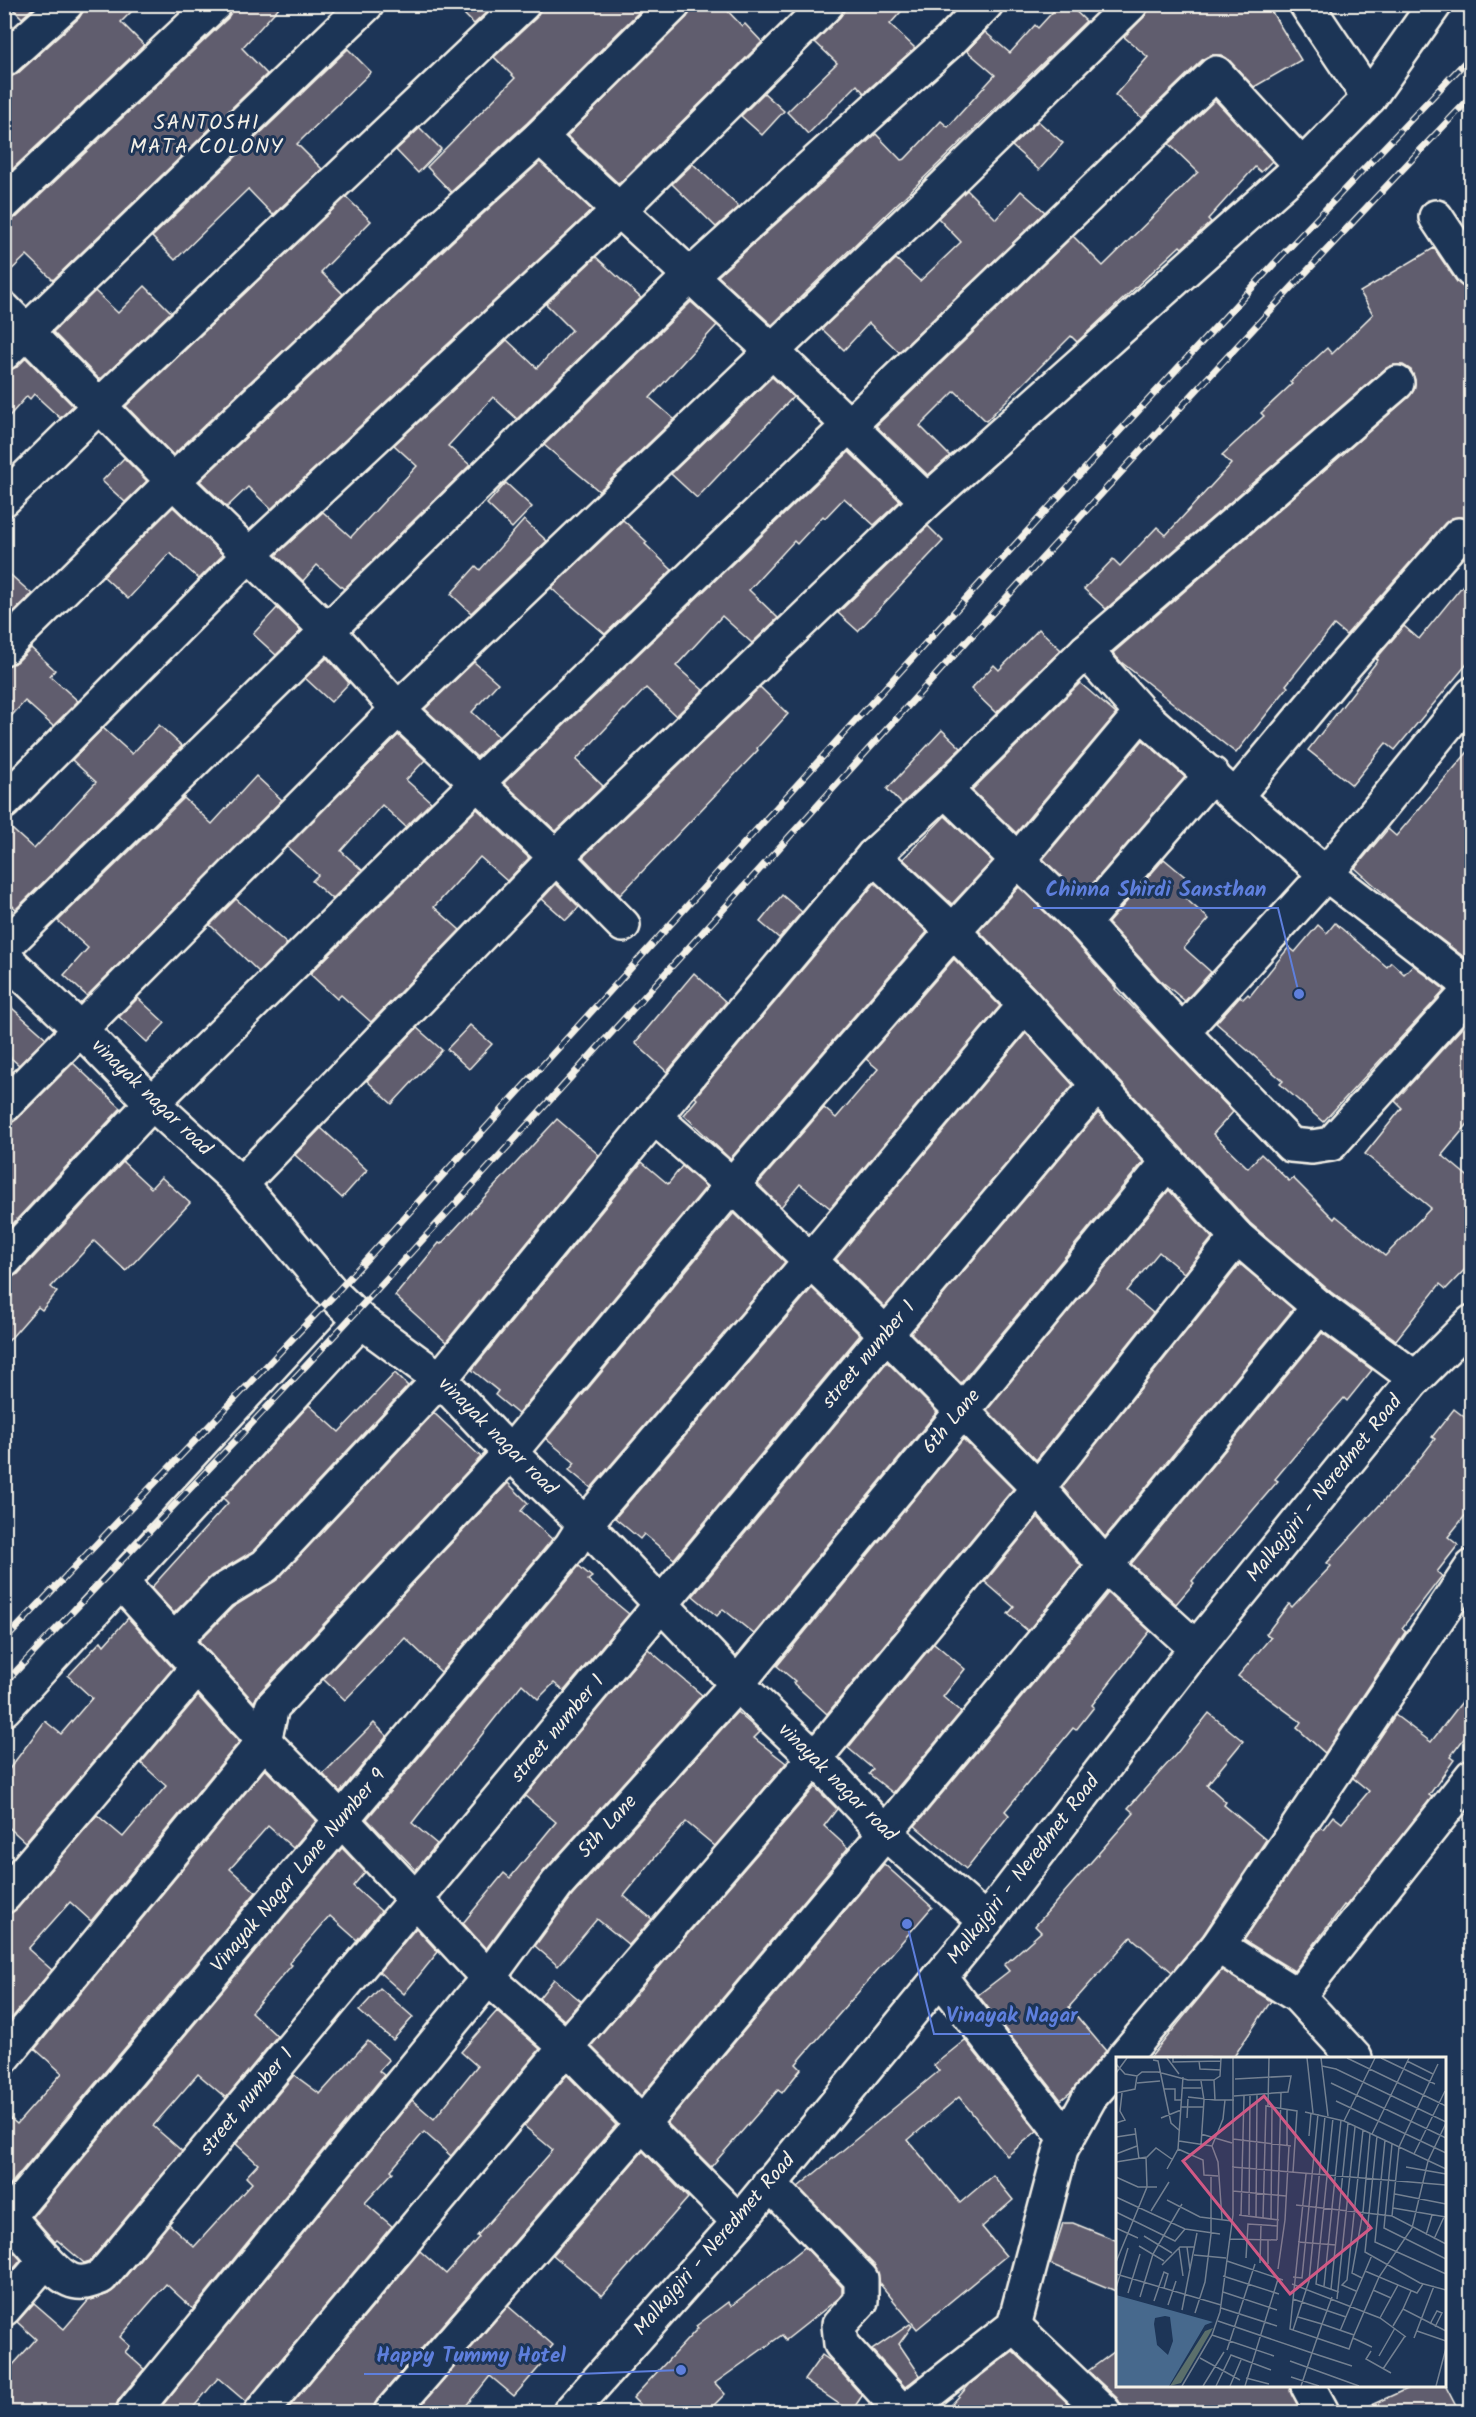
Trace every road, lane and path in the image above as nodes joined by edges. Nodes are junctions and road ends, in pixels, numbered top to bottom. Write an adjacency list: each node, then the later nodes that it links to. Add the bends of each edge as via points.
1 (66, 4): 11 (street)
2 (215, 4): 15 (street)
3 (367, 4): 20 (street)
4 (523, 4): 23 (street)
5 (674, 4): 13 (street)
6 (827, 4): 16 (street)
7 (986, 4): 19 (street)
8 (1131, 4): 21 (street)
9 (1306, 4): 12 (street)
10 (1434, 4): 12 (street)
11 (4, 60)
12 (1369, 98): 14 (street)
13 (540, 137): 16 (street); 25 (street)
14 (1302, 166): 24 (street, via 1216,73); 27 (street)
15 (4, 203)
16 (618, 211): 19 (street); 29 (street)
17 (1436, 217): 18 (street)
18 (1472, 271)
19 (690, 276): 21 (street); 30 (street)
20 (12, 331): 23 (street)
21 (771, 350): 24 (street); 34 (street)
22 (1397, 383): 32 (street)
23 (100, 405): 25 (street); 26 (street)
24 (849, 425): 27 (street); 37 (street)
25 (173, 481): 29 (street); 31 (street)
26 (4, 499)
27 (927, 501): 42 (street)
28 (1459, 535): 39 (street)
29 (250, 554): 30 (street); 40 (street)
30 (328, 631): 34 (street); 48 (street)
31 (4, 648)
32 (1086, 651): 35 (street); 38 (street)
33 (1472, 694): 44 (street)
34 (398, 709): 37 (street); 52 (street)
35 (1141, 712): 36 (street); 43 (street)
36 (1212, 774): 39 (street); 45 (street)
37 (478, 782): 42 (street); 55 (street)
38 (945, 790): 41 (street); 43 (street)
39 (1235, 797): 44 (street)
40 (4, 802)
41 (873, 856): 47 (street); 57 (street)
42 (556, 857): 46 (street); 59 (street)
43 (1017, 861): 45 (street); 47 (street)
44 (1326, 874): 50 (street); 53 (street)
45 (1083, 924): 53 (street)
46 (623, 926)
47 (953, 931): 51 (street); 60 (street)
48 (4, 947)
49 (4, 957): 52 (street, vinayak nagar road)
50 (1472, 988): 53 (street, via 1331,1144 1312,1147 1291,1145)
51 (1025, 1005): 54 (street); 63 (street, Vinayak Nagar Lane Number 9)
52 (80, 1029): 55 (street, vinayak nagar road); 56 (street)
53 (1182, 1032)
54 (1098, 1084): 58 (street); 67 (street, street number 1)
55 (152, 1104): 59 (street, vinayak nagar road); 62 (street)
56 (4, 1106)
57 (654, 1117): 60 (street); 69 (street)
58 (1168, 1162): 61 (street); 70 (street, 6th Lane)
59 (241, 1184): 65 (street, vinayak nagar road, via 334,1295)
60 (732, 1185): 63 (street); 71 (street)
61 (1237, 1236): 64 (street); 72 (street)
62 (4, 1261)
63 (810, 1261): 67 (street); 73 (street, Vinayak Nagar Lane Number 9)
64 (1319, 1307): 68 (street); 74 (street)
65 (361, 1321): 69 (street, vinayak nagar road); 76 (street)
66 (1470, 1327): 68 (street, Malkajgiri - Neredmet Road)
67 (886, 1334): 70 (street); 77 (street, street number 1)
68 (1415, 1378): 79 (street, Malkajgiri - Neredmet Road)
69 (440, 1379): 71 (street, vinayak nagar road); 78 (street, via 265,1566 221,1592)
70 (960, 1411): 72 (street); 81 (street, 6th Lane)
71 (510, 1453): 73 (street, vinayak nagar road); 83 (street, via 272,1707)
72 (1038, 1488): 74 (street); 84 (street)
73 (585, 1524): 77 (street, vinayak nagar road); 86 (street, Vinayak Nagar Lane Number 9, via 571,1546)
74 (1105, 1565): 79 (street); 87 (street)
75 (1472, 1567): 91 (street)
76 (121, 1582): 78 (street); 82 (street)
77 (662, 1604): 81 (street, vinayak nagar road); 89 (street, street number 1)
78 (174, 1640): 80 (street)
79 (1196, 1648): 90 (street, Malkajgiri - Neredmet Road)
80 (198, 1667): 83 (street); 88 (street)
81 (737, 1683): 84 (street, vinayak nagar road); 93 (street, 5th Lane, via 557,1884)
82 (4, 1709)
83 (264, 1741): 86 (street); 96 (street)
84 (815, 1758): 87 (street, vinayak nagar road); 95 (street)
85 (1472, 1776): 94 (street)
86 (342, 1820): 89 (street); 103 (street, Vinayak Nagar Lane Number 9)
87 (885, 1833): 90 (street, vinayak nagar road); 100 (street)
88 (4, 1896)
89 (416, 1900): 93 (street); 105 (street, street number 1, via 101,2277 85,2283 69,2280)
90 (986, 1921): 92 (street, Malkajgiri - Neredmet Road)
91 (1218, 1946): 94 (street); 97 (street)
92 (940, 1977): 101 (street); 102 (street, Malkajgiri - Neredmet Road)
93 (488, 1978): 95 (street); 109 (street, 5th Lane)
94 (1298, 1996): 98 (street)
95 (566, 2047): 100 (street); 110 (street)
96 (4, 2057)
97 (1124, 2057)
98 (1354, 2057)
99 (1116, 2067): 101 (street, via 1090,2097)
100 (642, 2124): 104 (street); 111 (street)
101 (1066, 2139): 107 (street)
102 (769, 2183): 104 (street, Malkajgiri - Neredmet Road); 113 (street, via 861,2279 861,2301 839,2325 841,2344)
103 (7, 2214): 105 (street, street number 1)
104 (738, 2222): 112 (street, Malkajgiri - Neredmet Road)
105 (46, 2260): 106 (street)
106 (4, 2309)
107 (1014, 2326): 113 (street); 114 (street)
108 (1309, 2387): 115 (street)
109 (133, 2412)
110 (261, 2412)
111 (391, 2412)
112 (570, 2412)
113 (903, 2412)
114 (1104, 2412)
115 (1322, 2412)

